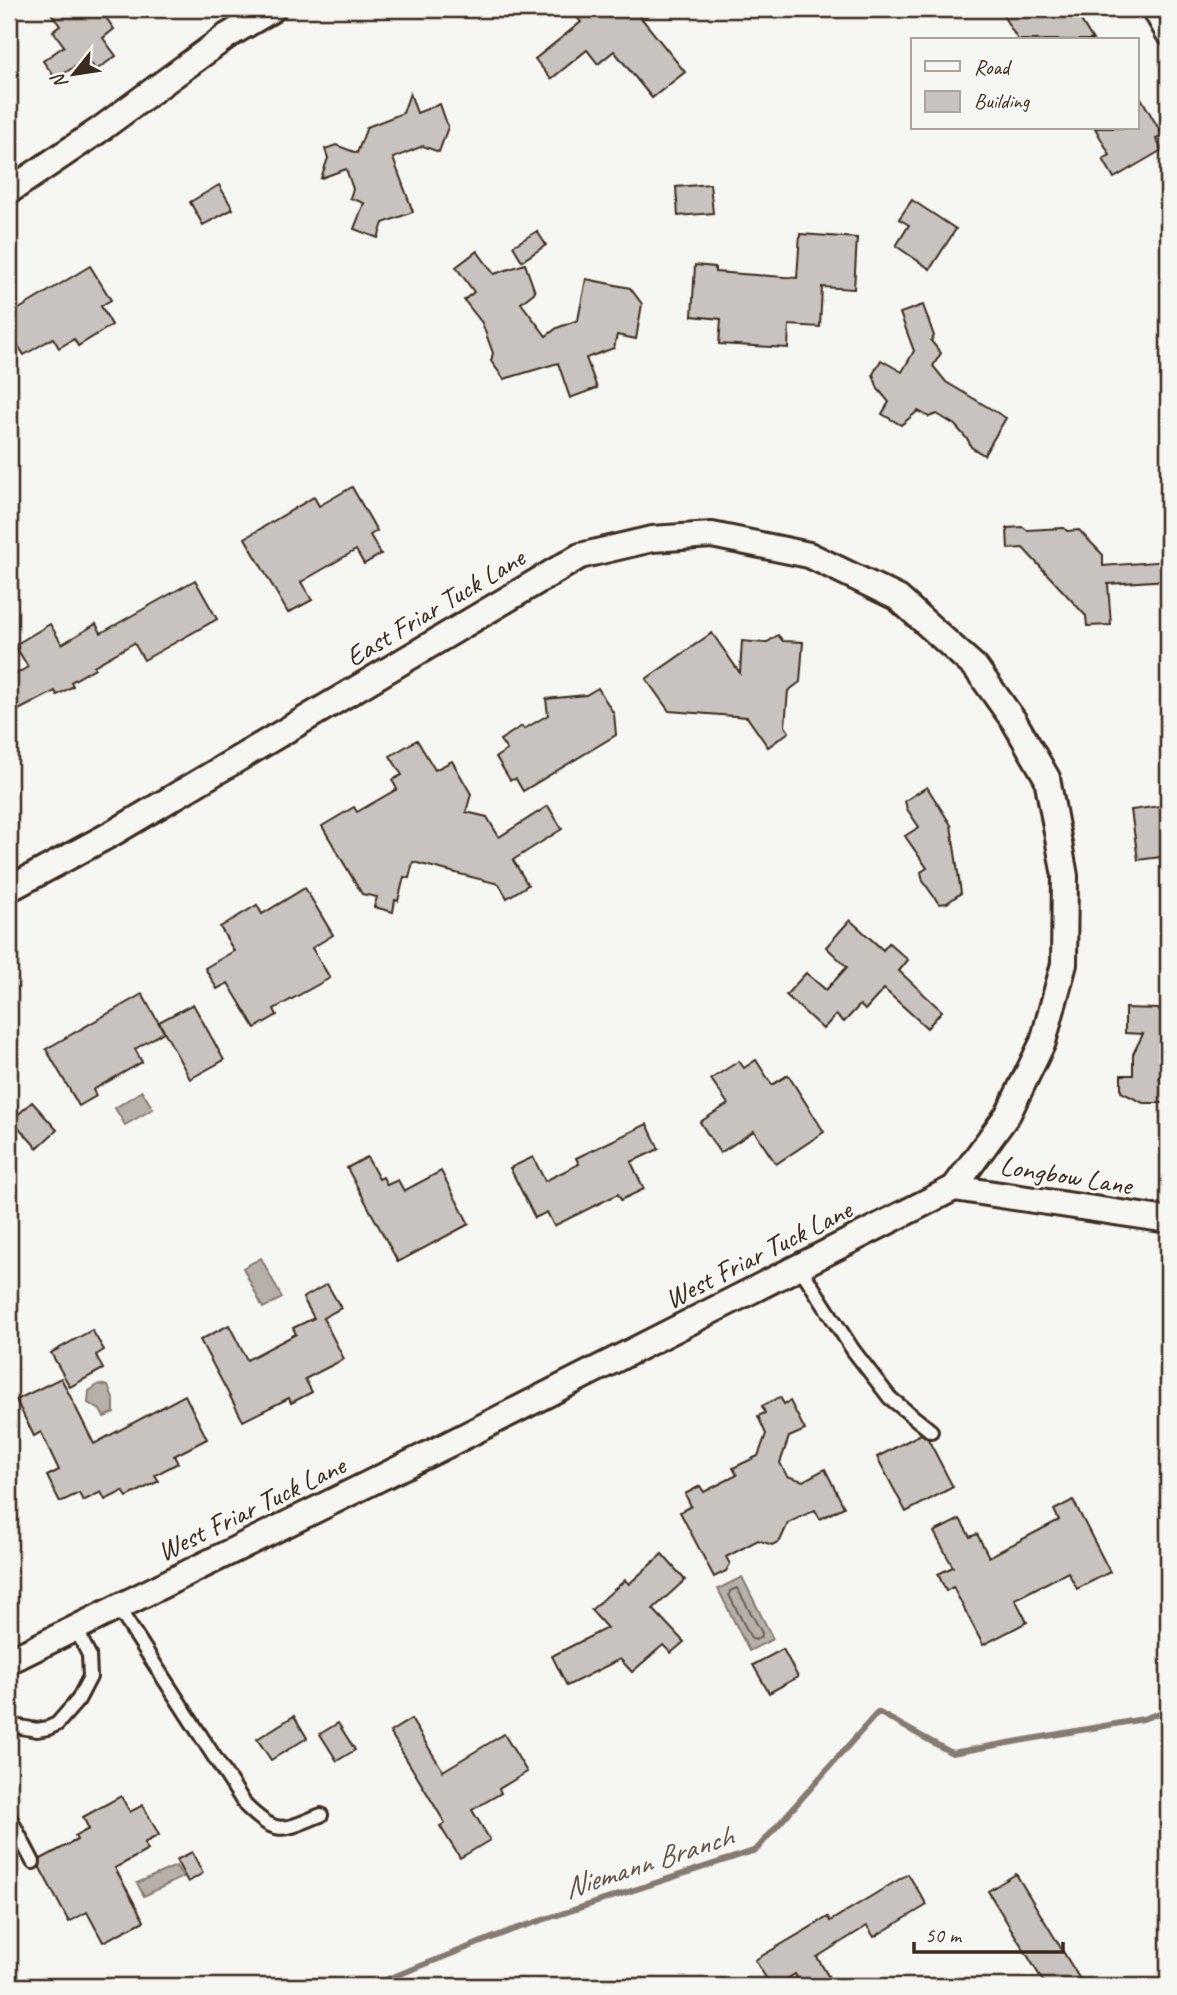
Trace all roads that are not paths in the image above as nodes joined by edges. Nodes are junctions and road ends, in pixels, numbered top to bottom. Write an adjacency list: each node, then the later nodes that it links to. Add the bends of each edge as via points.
1 (273, 9): 4 (street, via 227,36)
2 (1155, 9): 3 (street)
3 (1168, 32)
4 (9, 191)
5 (919, 617): 6 (street, East Friar Tuck Lane, via 898,598 809,555 712,535 652,539 580,555 113,833); 7 (street, West Friar Tuck Lane, via 976,668 1047,778 1065,876 1064,964 1043,1042 1008,1114)
6 (9, 889)
7 (954, 1188): 8 (street, Longbow Lane); 9 (street, West Friar Tuck Lane)
8 (1168, 1220)
9 (799, 1266): 10 (lane, via 890,1398); 11 (street, West Friar Tuck Lane)
10 (931, 1431)
11 (117, 1606): 12 (street, West Friar Tuck Lane); 15 (lane, via 246,1806 266,1825 286,1829)
12 (75, 1627): 13 (street, West Friar Tuck Lane); 14 (lane, via 89,1655 90,1677 78,1700 48,1728)
13 (9, 1661)
14 (9, 1725)
15 (321, 1815)
16 (9, 1816): 17 (lane)
17 (33, 1862)

